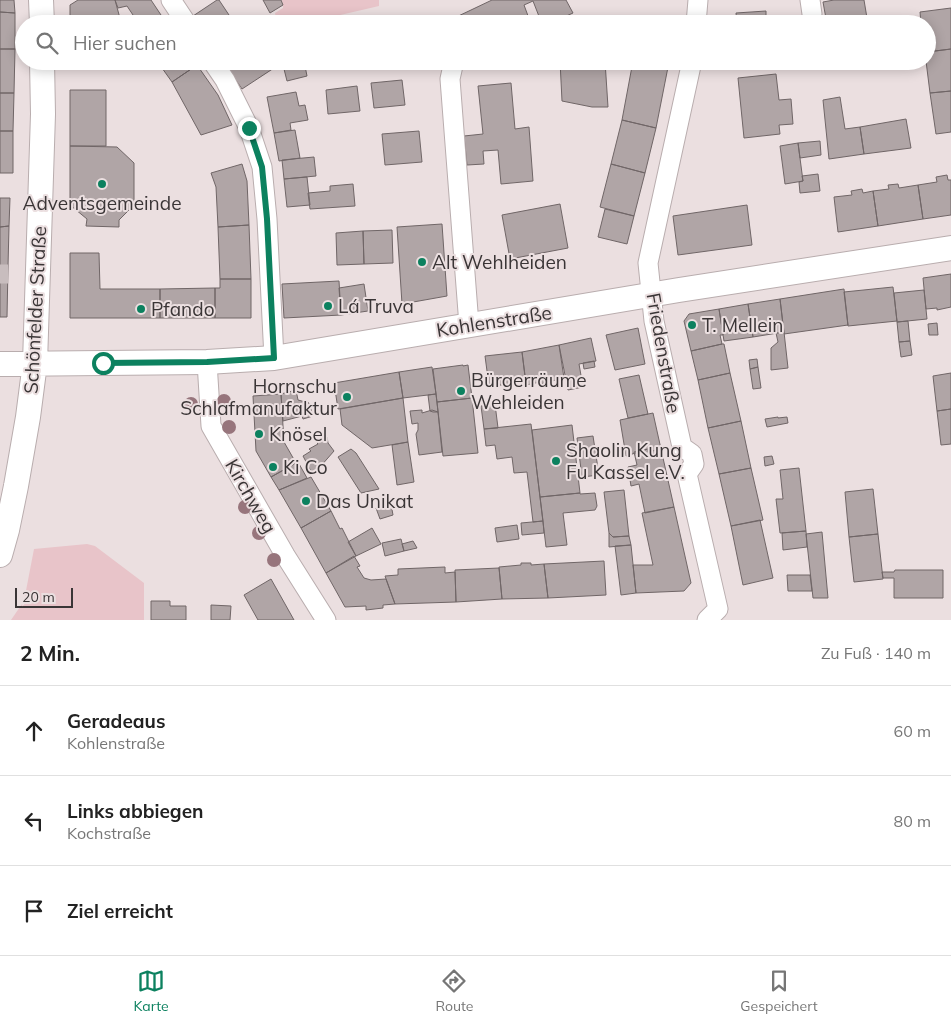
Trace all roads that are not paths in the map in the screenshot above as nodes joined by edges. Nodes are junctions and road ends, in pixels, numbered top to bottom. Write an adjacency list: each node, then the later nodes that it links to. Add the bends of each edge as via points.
1 (41, 0): 4 (main road)
2 (170, 0): 5 (street)
3 (698, 0): 6 (street)
4 (42, 15)
5 (181, 15)
6 (697, 15)
7 (42, 70): 16 (main road, Schönfelder Straße)
8 (218, 70): 14 (street, via 249,128 262,167)
9 (452, 70): 13 (street)
10 (690, 70): 12 (street, Friedenstraße, via 648,263)
11 (951, 248): 12 (main road, Kohlenstraße)
12 (652, 294): 13 (main road, Kohlenstraße); 19 (street, Friedenstraße, via 654,321 682,447 692,454 694,464 688,474)
13 (469, 325): 14 (main road, Kohlenstraße)
14 (274, 358): 15 (main road, Kohlenstraße)
15 (207, 362): 16 (main road, Kohlenstraße); 20 (street, Kirchweg, via 212,426 285,556)
16 (35, 363): 17 (main road, Kohlenstraße); 18 (main road, Schönfelder Straße, via 16,486)
17 (0, 364)
18 (0, 555)
19 (712, 615)
20 (326, 620)

